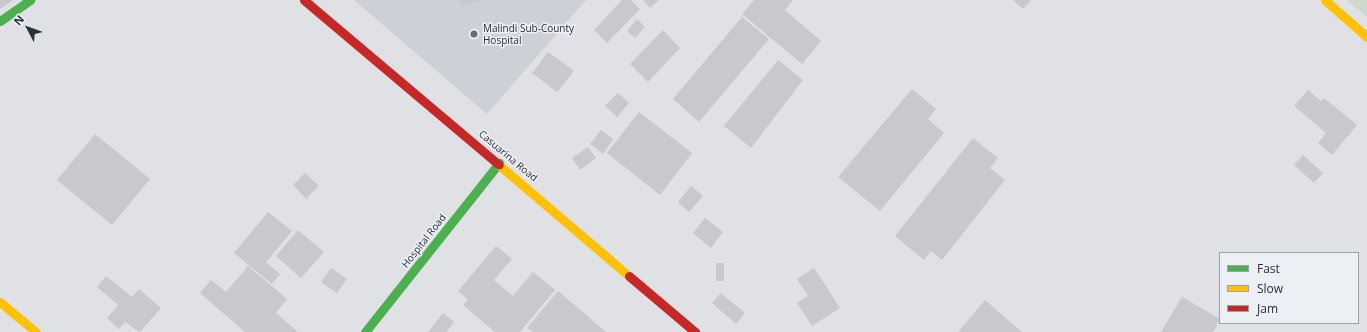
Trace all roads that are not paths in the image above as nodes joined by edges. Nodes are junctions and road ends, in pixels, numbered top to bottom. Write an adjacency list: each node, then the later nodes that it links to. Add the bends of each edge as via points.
1 (30, 0): 4 (street)
2 (304, 0): 6 (street, Casuarina Road)
3 (1326, 0): 5 (street)
4 (0, 21)
5 (1367, 37)
6 (499, 163): 9 (street, Hospital Road); 10 (street, Casuarina Road)
7 (0, 302): 8 (street)
8 (36, 332)
9 (365, 332)
10 (695, 332)

